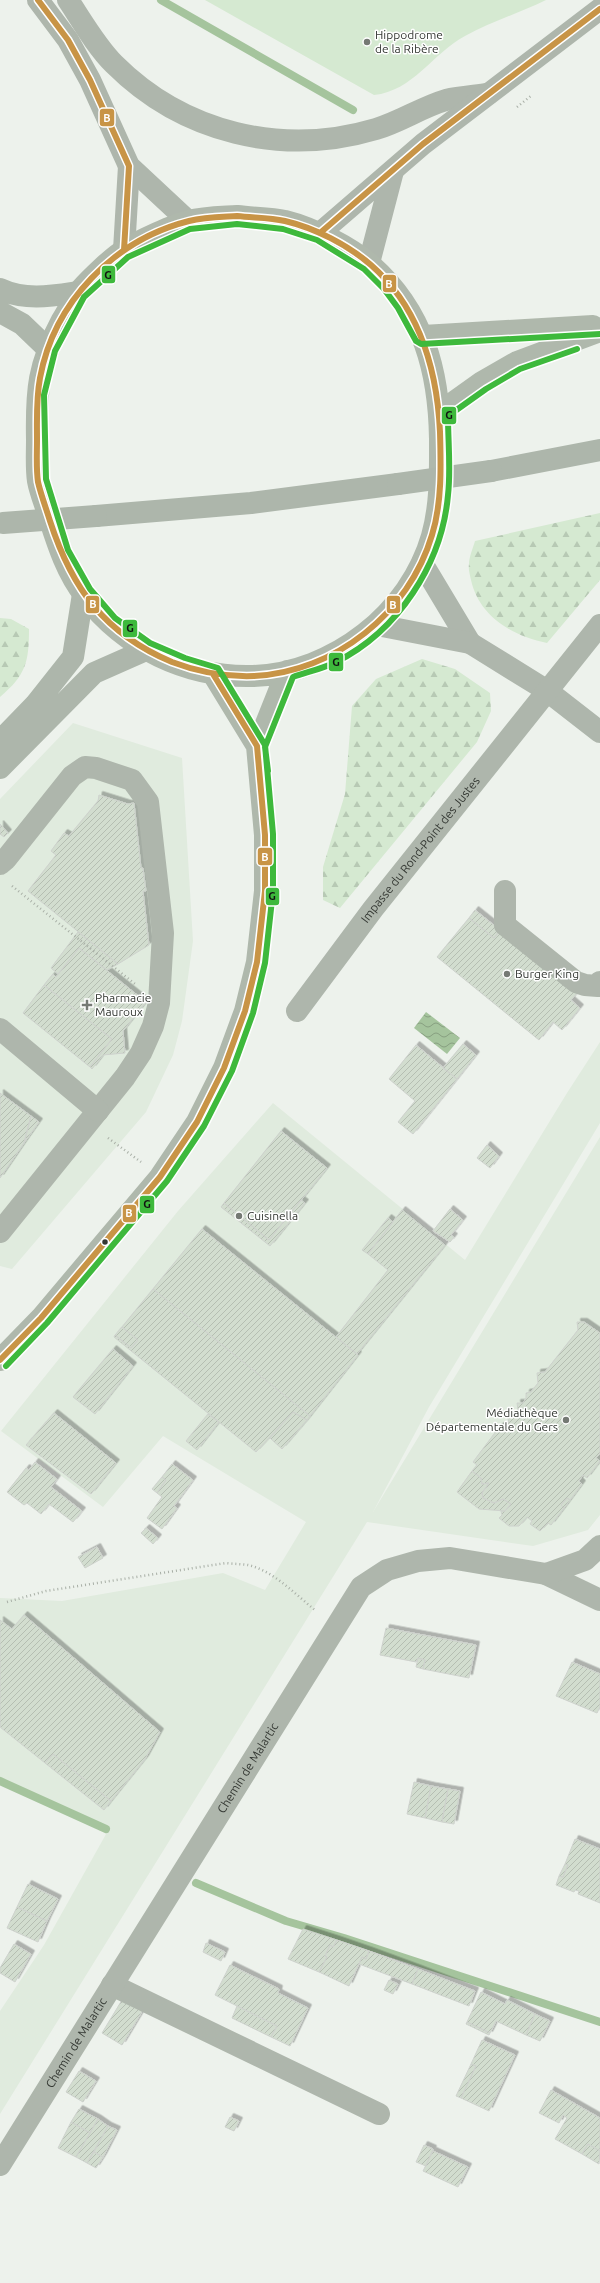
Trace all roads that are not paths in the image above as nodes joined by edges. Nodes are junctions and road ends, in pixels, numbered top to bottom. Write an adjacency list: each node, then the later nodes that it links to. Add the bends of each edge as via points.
1 (38, 0): 5 (street, via 68,40)
2 (68, 0): 4 (street, via 113,62 139,86 192,120 257,139 295,142 326,140 376,129 446,100)
3 (600, 9): 4 (street)
4 (488, 94): 6 (street, via 423,144)
5 (129, 166): 7 (street); 9 (street)
6 (393, 171): 8 (street); 10 (street)
7 (188, 221): 8 (main road, via 237,216 285,221); 9 (main road)
8 (320, 233): 10 (main road)
9 (124, 250): 12 (main road)
10 (369, 263): 16 (main road, via 406,304)
11 (0, 289): 12 (highway, via 10,294 45,298)
12 (78, 292): 17 (main road)
13 (0, 312): 17 (highway, via 22,324)
14 (600, 326): 16 (main road)
15 (600, 331): 18 (main road, via 517,362 482,382)
16 (423, 336): 18 (main road, via 435,373)
17 (47, 348): 22 (main road, via 36,394 38,480 61,553)
18 (440, 412): 21 (main road, via 439,505 432,536)
19 (600, 450): 20 (highway, bridge, via 491,470 251,503)
20 (2, 523)
21 (422, 563): 23 (main road, via 405,592); 25 (street)
22 (83, 594): 26 (main road, via 110,624); 31 (highway, via 73,657 35,705)
23 (377, 625): 25 (street); 27 (main road, via 338,653)
24 (600, 625): 29 (street, Impasse du Rond-Point des Justes)
25 (470, 643): 29 (street)
26 (146, 650): 28 (main road, via 182,666); 33 (highway, via 94,672)
27 (287, 672): 28 (main road, via 254,676); 32 (main road)
28 (213, 674): 32 (main road)
29 (546, 690): 30 (street); 37 (street, Impasse du Rond-Point des Justes, via 373,909)
30 (597, 725)
31 (0, 741)
32 (257, 746): 41 (main road, via 265,835 265,891 257,962 245,1011 224,1068 197,1122 160,1176 41,1318)
33 (0, 768)
34 (0, 864): 39 (street, via 72,776 85,767 132,780 148,802 163,933 159,1003 153,1026 141,1053)
35 (505, 891): 36 (street, via 505,926 576,982 598,986)
36 (600, 982)
37 (297, 1011)
38 (0, 1029): 39 (street)
39 (93, 1117): 40 (street)
40 (0, 1232)
41 (0, 1360)
42 (600, 1546): 43 (street, Chemin de Malartic, via 585,1560)
43 (546, 1574): 44 (street); 45 (street, Chemin de Malartic, via 450,1558 418,1561 387,1570 360,1586)
44 (600, 1600)
45 (112, 1985): 46 (street); 47 (street, Chemin de Malartic)
46 (379, 2114)
47 (0, 2165)

